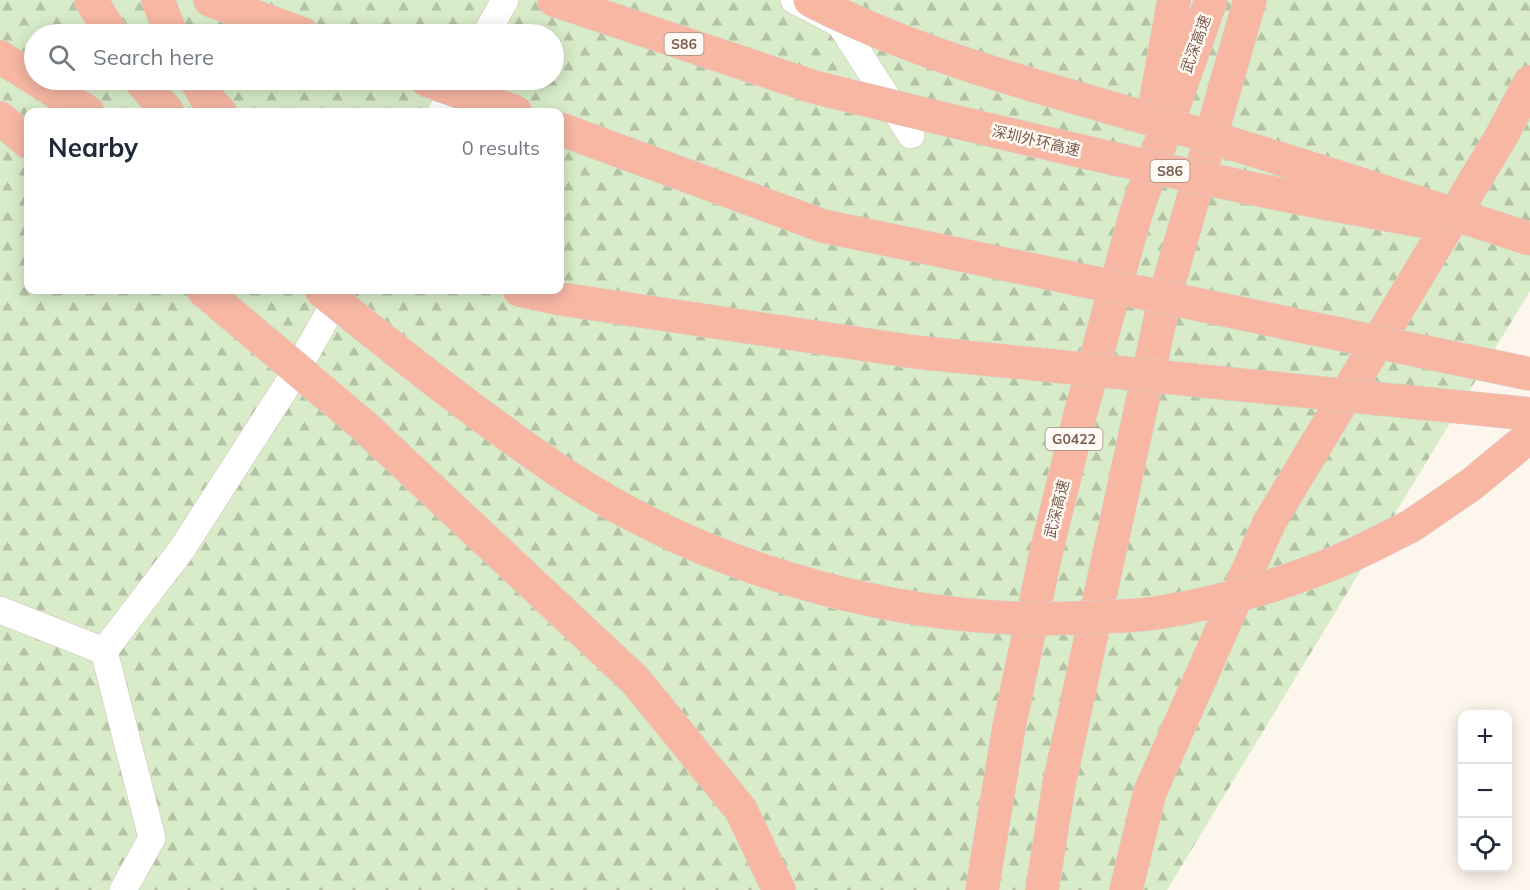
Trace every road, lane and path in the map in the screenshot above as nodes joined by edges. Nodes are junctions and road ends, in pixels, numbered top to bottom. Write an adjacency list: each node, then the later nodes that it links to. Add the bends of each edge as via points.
1 (91, 0): 11 (highway)
2 (158, 0): 12 (highway)
3 (210, 0): 13 (highway)
4 (505, 0): 14 (street)
5 (554, 0): 33 (highway, 深圳外环高速 / S86, bridge, via 814,87 1012,136 1282,196)
6 (794, 0): 30 (street, via 840,24)
7 (810, 0): 33 (highway, bridge, via 860,26 951,59 1309,166)
8 (1174, 0): 32 (highway)
9 (1211, 0): 32 (highway, 武深高速 / G0422)
10 (1250, 0): 46 (highway, via 1166,293 1059,784)
11 (106, 24)
12 (167, 24)
13 (276, 24)
14 (492, 24)
15 (0, 57): 16 (highway)
16 (24, 72)
17 (1530, 82): 47 (highway, via 1501,137 1269,523 1149,792)
18 (53, 90): 23 (highway)
19 (149, 90): 24 (highway)
20 (202, 90): 25 (highway)
21 (454, 90): 27 (highway, bridge)
22 (454, 90): 26 (street)
23 (82, 108)
24 (164, 108)
25 (216, 108)
26 (443, 108)
27 (505, 108)
28 (0, 118): 31 (highway)
29 (564, 130): 38 (highway, bridge, via 823,226)
30 (911, 135)
31 (24, 139)
32 (1136, 213): 45 (highway, 武深高速 / G0422, via 1046,554 1009,727)
33 (1530, 239)
34 (208, 294): 44 (highway, bridge, via 363,425 635,680 741,810)
35 (326, 294): 40 (highway, bridge, via 567,476 639,516 723,555 821,589 913,609 1057,620 1154,614 1251,591 1326,567 1411,526 1472,484)
36 (340, 294): 42 (street, via 295,373 182,549)
37 (538, 294): 39 (highway, bridge, via 915,352)
38 (1530, 374)
39 (1530, 414)
40 (1530, 436)
41 (0, 610): 42 (street)
42 (105, 651): 43 (street, via 152,838)
43 (123, 890)
44 (779, 890)
45 (982, 890)
46 (1042, 890)
47 (1126, 890)

